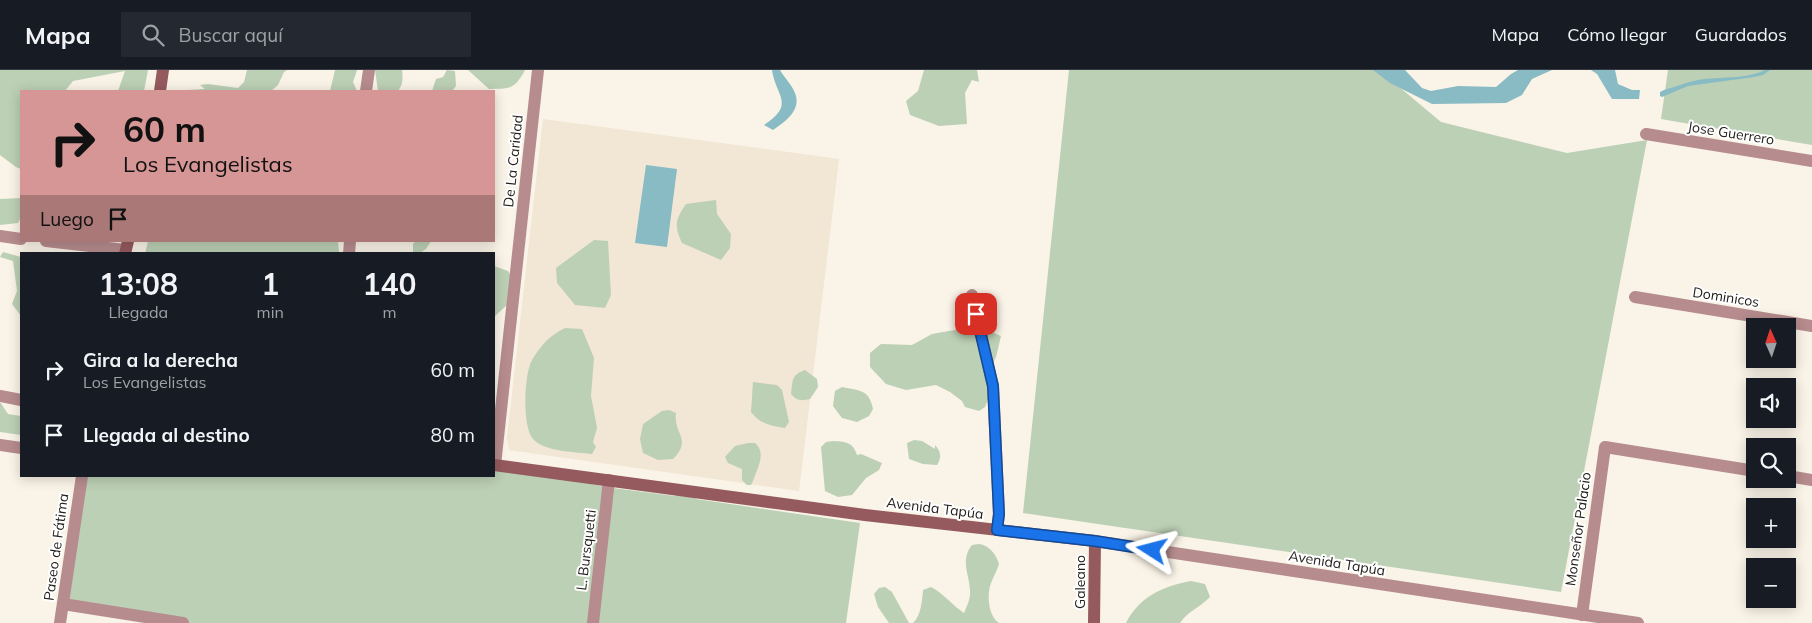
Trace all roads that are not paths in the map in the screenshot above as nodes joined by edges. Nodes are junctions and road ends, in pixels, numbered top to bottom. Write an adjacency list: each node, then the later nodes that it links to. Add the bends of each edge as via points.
1 (163, 70): 4 (street)
2 (369, 70): 5 (street)
3 (538, 70): 19 (street, De La Caridad)
4 (160, 90)
5 (366, 90)
6 (1646, 134): 7 (street, Jose Guerrero)
7 (1812, 161)
8 (0, 236): 9 (street)
9 (20, 238)
10 (57, 242): 11 (street)
11 (126, 248)
12 (972, 296): 26 (street, via 993,386)
13 (1634, 297): 14 (street, Dominicos)
14 (1812, 326)
15 (0, 396): 16 (street)
16 (20, 400)
17 (0, 446): 18 (street)
18 (20, 448)
19 (495, 456)
20 (495, 465): 24 (street, Avenida Tapúa)
21 (1746, 470): 29 (street, Monseñor Palacio, via 1605,447)
22 (82, 477): 28 (street, Paseo de Fátima)
23 (1796, 477): 25 (street)
24 (609, 480): 26 (street, Avenida Tapúa); 32 (street, L. Bursquetti)
25 (1812, 480)
26 (997, 530): 27 (street, Avenida Tapúa)
27 (1095, 541): 29 (street, Avenida Tapúa); 33 (street, Galeano)
28 (63, 604): 30 (street, Paseo de Fátima); 31 (street)
29 (1582, 615): 34 (street, Avenida Tapúa)
30 (60, 623)
31 (183, 623)
32 (593, 623)
33 (1094, 623)
34 (1638, 623)

